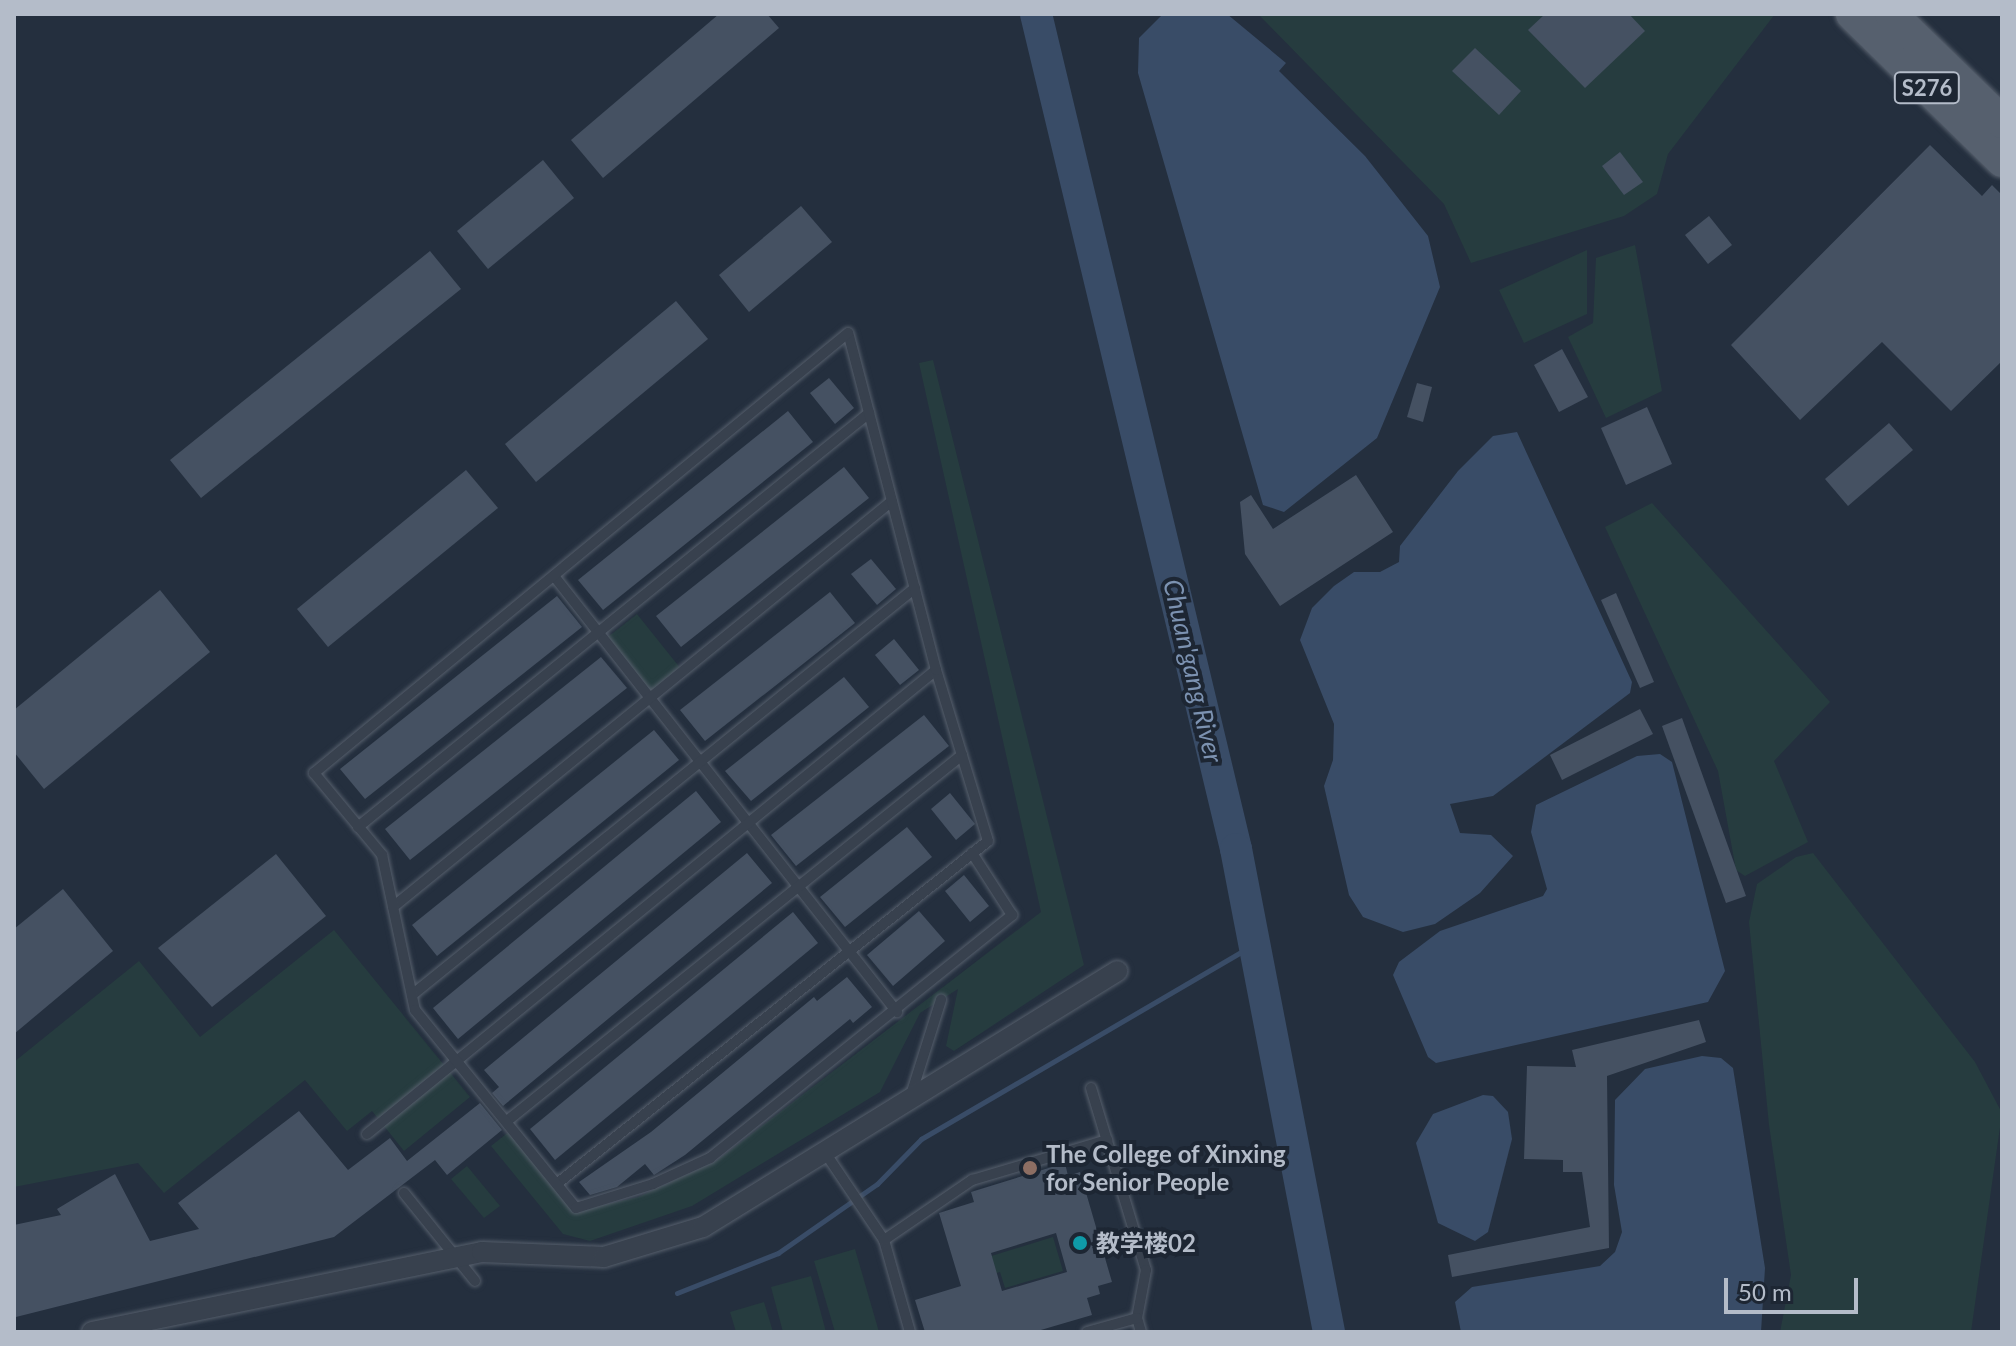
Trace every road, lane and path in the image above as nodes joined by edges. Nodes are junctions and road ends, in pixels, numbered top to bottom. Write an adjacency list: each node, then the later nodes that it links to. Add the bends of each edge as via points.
1 (1852, 14): 4 (main road, S276)
2 (1891, 14): 3 (main road, S276)
3 (2002, 122)
4 (2002, 161)
5 (869, 413): 6 (lane); 7 (lane, via 848,333); 9 (lane)
6 (892, 501): 8 (lane); 11 (lane)
7 (554, 576): 9 (lane); 15 (lane, via 314,773)
8 (915, 588): 10 (lane); 13 (lane)
9 (598, 633): 11 (lane); 15 (lane)
10 (936, 670): 12 (lane); 14 (lane)
11 (650, 698): 13 (lane); 18 (lane)
12 (962, 755): 16 (lane, via 988,841); 17 (lane)
13 (700, 762): 14 (lane); 21 (lane)
14 (749, 823): 17 (lane); 24 (lane)
15 (358, 827): 18 (lane, via 382,855)
16 (972, 853): 19 (lane); 23 (lane, via 1012,915)
17 (799, 887): 19 (lane); 27 (lane)
18 (393, 907): 21 (lane)
19 (849, 951): 23 (lane); 31 (lane)
20 (1117, 971): 26 (street)
21 (412, 995): 24 (lane, via 415,1010)
22 (941, 1000): 26 (lane)
23 (897, 1012): 31 (lane, via 710,1158 653,1184 576,1208)
24 (458, 1061): 27 (lane); 28 (lane)
25 (1091, 1088): 29 (lane)
26 (911, 1097): 30 (street)
27 (507, 1121): 31 (lane)
28 (367, 1134)
29 (1107, 1140): 33 (lane, via 972,1180); 35 (lane, via 1146,1270)
30 (824, 1151): 33 (lane); 36 (street, via 703,1227 604,1257 482,1252)
31 (558, 1183)
32 (404, 1193): 34 (lane)
33 (884, 1240): 37 (lane)
34 (475, 1281)
35 (1137, 1318): 38 (lane); 39 (lane)
36 (92, 1332)
37 (910, 1332)
38 (1087, 1332)
39 (1141, 1332)

